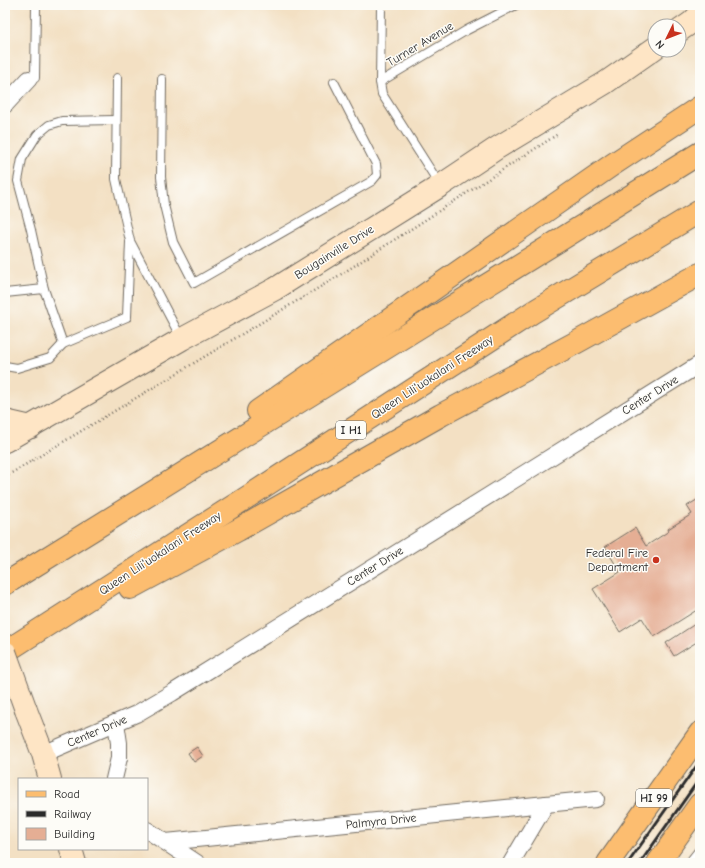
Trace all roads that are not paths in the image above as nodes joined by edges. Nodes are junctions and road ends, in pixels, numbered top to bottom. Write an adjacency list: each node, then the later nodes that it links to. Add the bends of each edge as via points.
1 (36, 5): 7 (lane)
2 (381, 5): 11 (lane)
3 (516, 5): 11 (lane, Turner Avenue, via 467,30)
4 (700, 14): 5 (street)
5 (687, 25)
6 (647, 54): 16 (street, Bougainville Drive, via 605,83 497,148)
7 (32, 78): 12 (street)
8 (117, 78): 14 (lane)
9 (162, 79): 10 (lane, via 161,177 164,205 173,242 194,283 372,181 377,175 376,164)
10 (334, 82)
11 (380, 82): 16 (lane, via 382,94)
12 (5, 105)
13 (700, 107): 29 (main road, via 612,165)
14 (116, 120): 18 (lane, via 116,179); 20 (lane, via 62,121 49,125 37,135 22,159 18,181)
15 (700, 153): 29 (main road)
16 (440, 186): 22 (street, Bougainville Drive, via 275,289)
17 (700, 210): 31 (main road, Queen Liliʻuokalani Freeway / I H1, via 533,312)
18 (130, 241): 22 (lane); 23 (lane, via 128,317)
19 (700, 274): 31 (main road, via 441,415 238,530)
20 (44, 290): 21 (lane); 23 (lane)
21 (5, 293)
22 (182, 339): 27 (street, Bougainville Drive)
23 (63, 344): 25 (lane, via 50,358 17,368)
24 (700, 364): 32 (street, Center Drive, via 172,693)
25 (5, 366)
26 (5, 421): 27 (street)
27 (31, 427): 28 (street, Bougainville Drive)
28 (5, 441)
29 (35, 565): 30 (main road)
30 (5, 584)
31 (5, 653): 34 (street, bridge)
32 (116, 723): 34 (street, Center Drive); 36 (street, via 119,758)
33 (700, 733): 47 (main road, HI 99)
34 (43, 754): 35 (street)
35 (50, 778)
36 (114, 778)
37 (596, 799): 38 (street, Palmyra Drive)
38 (546, 804): 41 (street, Palmyra Drive); 46 (street)
39 (700, 804): 48 (main road)
40 (148, 831): 41 (street)
41 (166, 842): 45 (street)
42 (700, 849): 49 (lane)
43 (71, 850): 44 (street)
44 (75, 863)
45 (197, 863)
46 (511, 863)
47 (608, 863)
48 (658, 863)
49 (689, 863)

